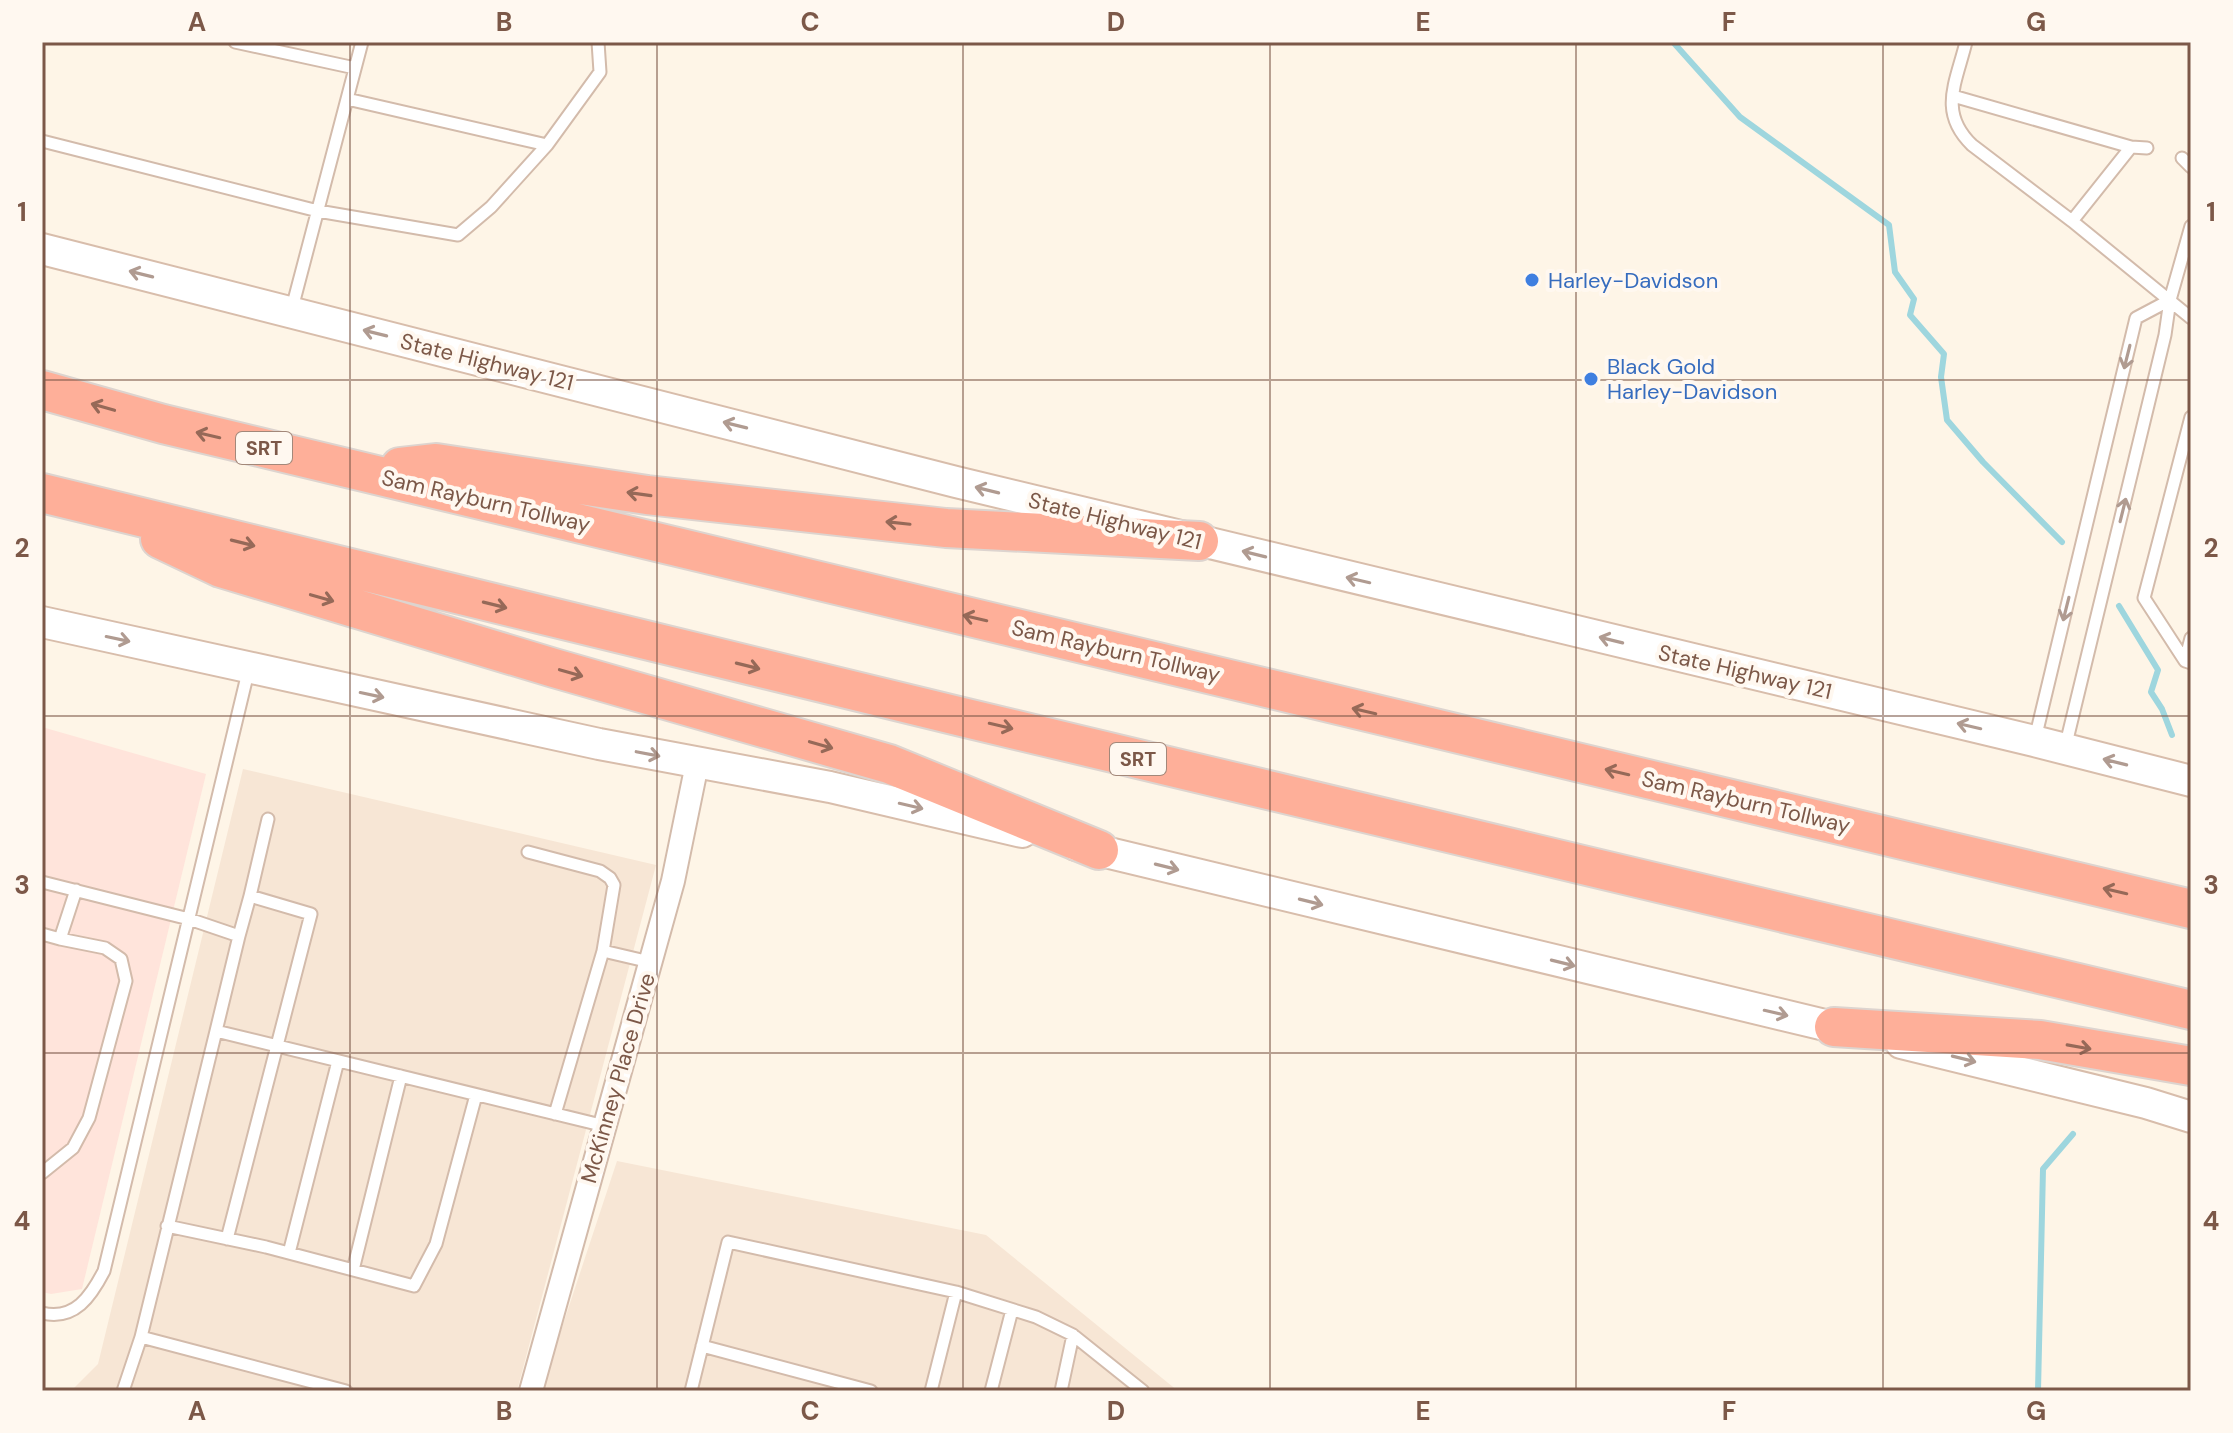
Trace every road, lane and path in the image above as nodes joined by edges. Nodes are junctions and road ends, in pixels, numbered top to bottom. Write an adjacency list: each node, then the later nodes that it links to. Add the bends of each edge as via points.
1 (235, 42): 5 (lane)
2 (362, 42): 5 (lane)
3 (598, 42): 9 (lane, via 600,72)
4 (1966, 42): 6 (lane)
5 (355, 68): 7 (lane)
6 (1953, 96): 10 (lane); 13 (lane, via 1953,118 1960,133)
7 (347, 99): 9 (lane); 12 (lane)
8 (42, 141): 12 (lane)
9 (547, 145): 12 (lane, via 458,235)
10 (2131, 147): 11 (lane); 13 (lane)
11 (2147, 148)
12 (318, 211): 17 (lane)
13 (2072, 221): 16 (lane)
14 (2191, 226): 16 (lane)
15 (42, 249): 17 (main road, State Highway 121, one-way to 15)
16 (2170, 300): 18 (lane); 29 (lane, one-way to 29, via 2136,318); 30 (lane, one-way to 16)
17 (291, 312): 24 (main road, State Highway 121, one-way to 17)
18 (2191, 318)
19 (42, 390): 21 (highway, Sam Rayburn Tollway / SRT, one-way to 19)
20 (2191, 417): 27 (lane, via 2144,598)
21 (366, 472): 24 (highway, one-way to 21, via 885,522 647,495 436,463); 39 (highway, Sam Rayburn Tollway / SRT, one-way to 21)
22 (42, 493): 23 (highway, SRT)
23 (85, 504): 34 (highway, one-way to 34, via 221,568 889,764); 46 (highway, SRT, one-way to 46)
24 (1199, 541): 29 (main road, State Highway 121, one-way to 24)
25 (42, 622): 28 (main road, one-way to 28)
26 (2191, 638): 27 (lane)
27 (2188, 662)
28 (249, 668): 31 (main road, one-way to 31); 40 (lane)
29 (2034, 741): 30 (main road, State Highway 121)
30 (2065, 749): 32 (main road, State Highway 121, one-way to 30)
31 (697, 764): 34 (main road, one-way to 34, via 830,787); 45 (street, McKinney Place Drive)
32 (2191, 781)
33 (268, 819): 38 (lane)
34 (1099, 850): 47 (main road, one-way to 47)
35 (528, 852): 44 (lane, via 610,878 614,885)
36 (42, 882): 37 (lane)
37 (76, 890): 40 (lane); 43 (lane)
38 (250, 896): 42 (lane); 49 (lane, via 311,914)
39 (2191, 909)
40 (189, 919): 42 (lane); 64 (lane, via 104,1271 92,1294 76,1308)
41 (42, 934): 43 (lane)
42 (239, 936): 48 (lane)
43 (60, 939): 57 (lane, via 105,948 121,959 126,981 89,1118 73,1148)
44 (603, 951): 45 (lane); 54 (lane)
45 (650, 962): 56 (street, McKinney Place Drive)
46 (2191, 1010)
47 (1834, 1027): 51 (highway, one-way to 51, via 2040,1040); 55 (main road, one-way to 55)
48 (216, 1031): 49 (lane); 58 (lane)
49 (276, 1045): 50 (lane); 59 (lane)
50 (338, 1061): 52 (lane); 60 (lane)
51 (2191, 1066)
52 (401, 1076): 53 (lane); 61 (lane)
53 (476, 1095): 54 (lane); 61 (lane, via 436,1244 414,1286)
54 (555, 1114): 56 (lane)
55 (2191, 1117)
56 (605, 1126): 71 (street, McKinney Place Drive)
57 (42, 1173)
58 (167, 1226): 59 (lane); 66 (lane)
59 (227, 1239): 60 (lane)
60 (289, 1253): 61 (lane)
61 (353, 1270)
62 (956, 1292): 63 (lane); 67 (lane, via 728,1242); 74 (lane)
63 (1012, 1310): 65 (lane); 75 (lane)
64 (42, 1313)
65 (1073, 1335): 68 (lane); 76 (lane)
66 (141, 1337): 69 (lane); 70 (lane)
67 (702, 1346): 72 (lane); 73 (lane)
68 (1128, 1386): 77 (lane)
69 (123, 1391)
70 (346, 1391)
71 (531, 1391)
72 (691, 1391)
73 (871, 1391)
74 (931, 1391)
75 (991, 1391)
76 (1061, 1391)
77 (1143, 1391)

